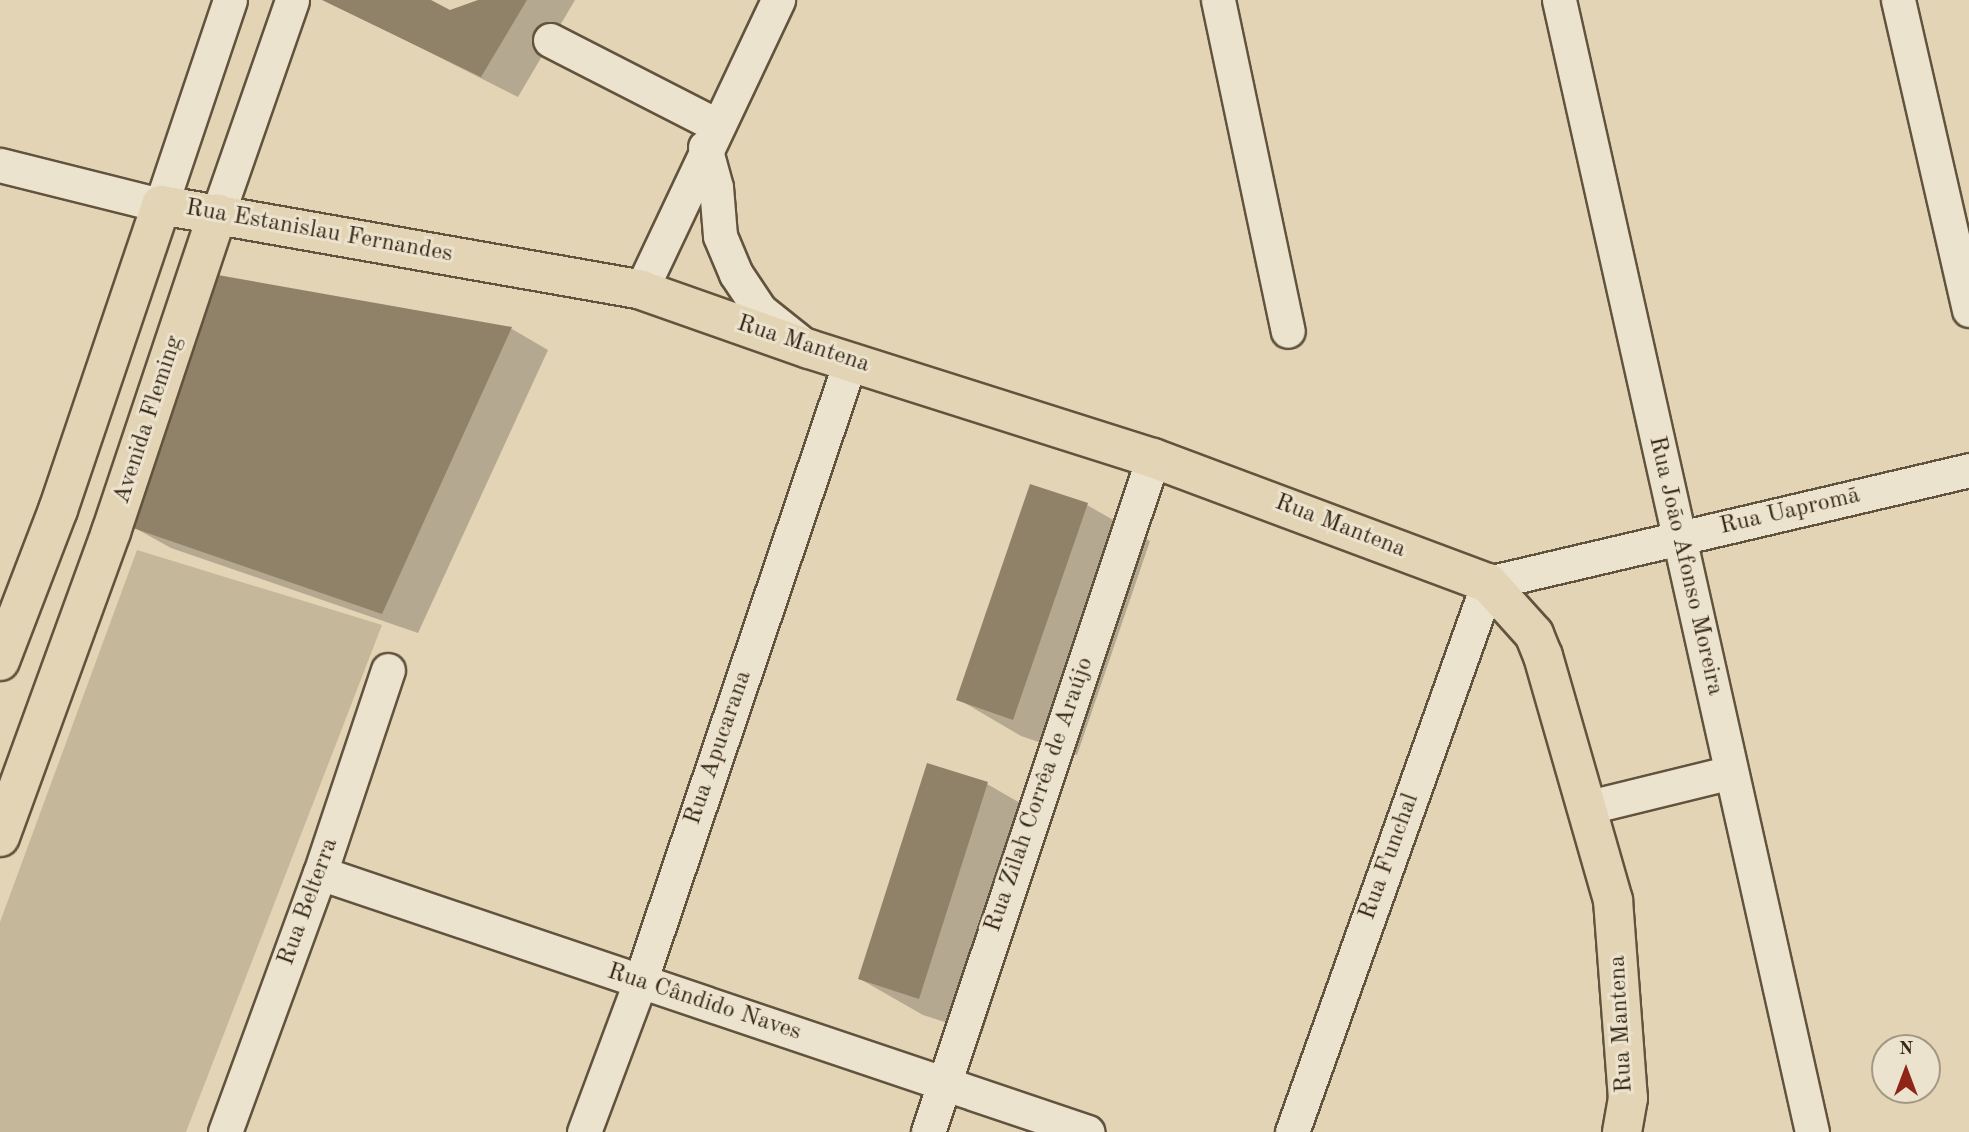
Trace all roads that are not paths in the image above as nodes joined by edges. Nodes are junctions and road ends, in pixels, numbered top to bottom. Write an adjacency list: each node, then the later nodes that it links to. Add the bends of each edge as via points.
1 (230, 0): 10 (street)
2 (292, 0): 11 (street, Avenida Fleming)
3 (778, 0): 8 (street)
4 (1218, 0): 14 (street)
5 (1559, 0): 19 (street, Rua João Afonso Moreira)
6 (1898, 0): 13 (street)
7 (550, 40): 8 (street)
8 (710, 136): 12 (street); 15 (street, via 720,236 736,274 761,310)
9 (0, 165): 10 (street, Rua Estanislau Fernandes)
10 (161, 205): 11 (main road, Rua Estanislau Fernandes); 21 (main road)
11 (218, 213): 12 (main road, Rua Estanislau Fernandes); 26 (main road, Avenida Fleming, via 111,532)
12 (640, 290): 15 (main road, Rua Mantena)
13 (1969, 310)
14 (1288, 331)
15 (808, 349): 16 (main road, Rua Mantena)
16 (850, 362): 17 (main road, Rua Mantena); 28 (street, Rua Apucarana)
17 (1153, 457): 20 (main road, Rua Mantena); 29 (street, Rua Zilah Corrêa de Araújo)
18 (1969, 470): 19 (street, Rua Uapromã)
19 (1678, 538): 20 (street, Rua Uapromã); 24 (street, Rua João Afonso Moreira)
20 (1488, 583): 25 (main road, Rua Mantena, via 1534,634); 34 (street, Rua Funchal)
21 (10, 603): 22 (main road)
22 (0, 661)
23 (388, 670): 27 (street, Rua Belterra)
24 (1731, 772): 25 (street); 36 (street, Rua João Afonso Moreira)
25 (1589, 807): 35 (main road, Rua Mantena, via 1613,900 1621,977 1628,1098)
26 (0, 837)
27 (320, 873): 28 (street, Rua Cândido Naves); 30 (street, Rua Belterra)
28 (640, 982): 29 (street, Rua Cândido Naves); 31 (street, Rua Apucarana)
29 (946, 1082): 32 (street, Rua Zilah Corrêa de Araújo); 33 (street, Rua Cândido Naves)
30 (225, 1132)
31 (584, 1132)
32 (929, 1132)
33 (1088, 1132)
34 (1292, 1132)
35 (1622, 1132)
36 (1812, 1132)

